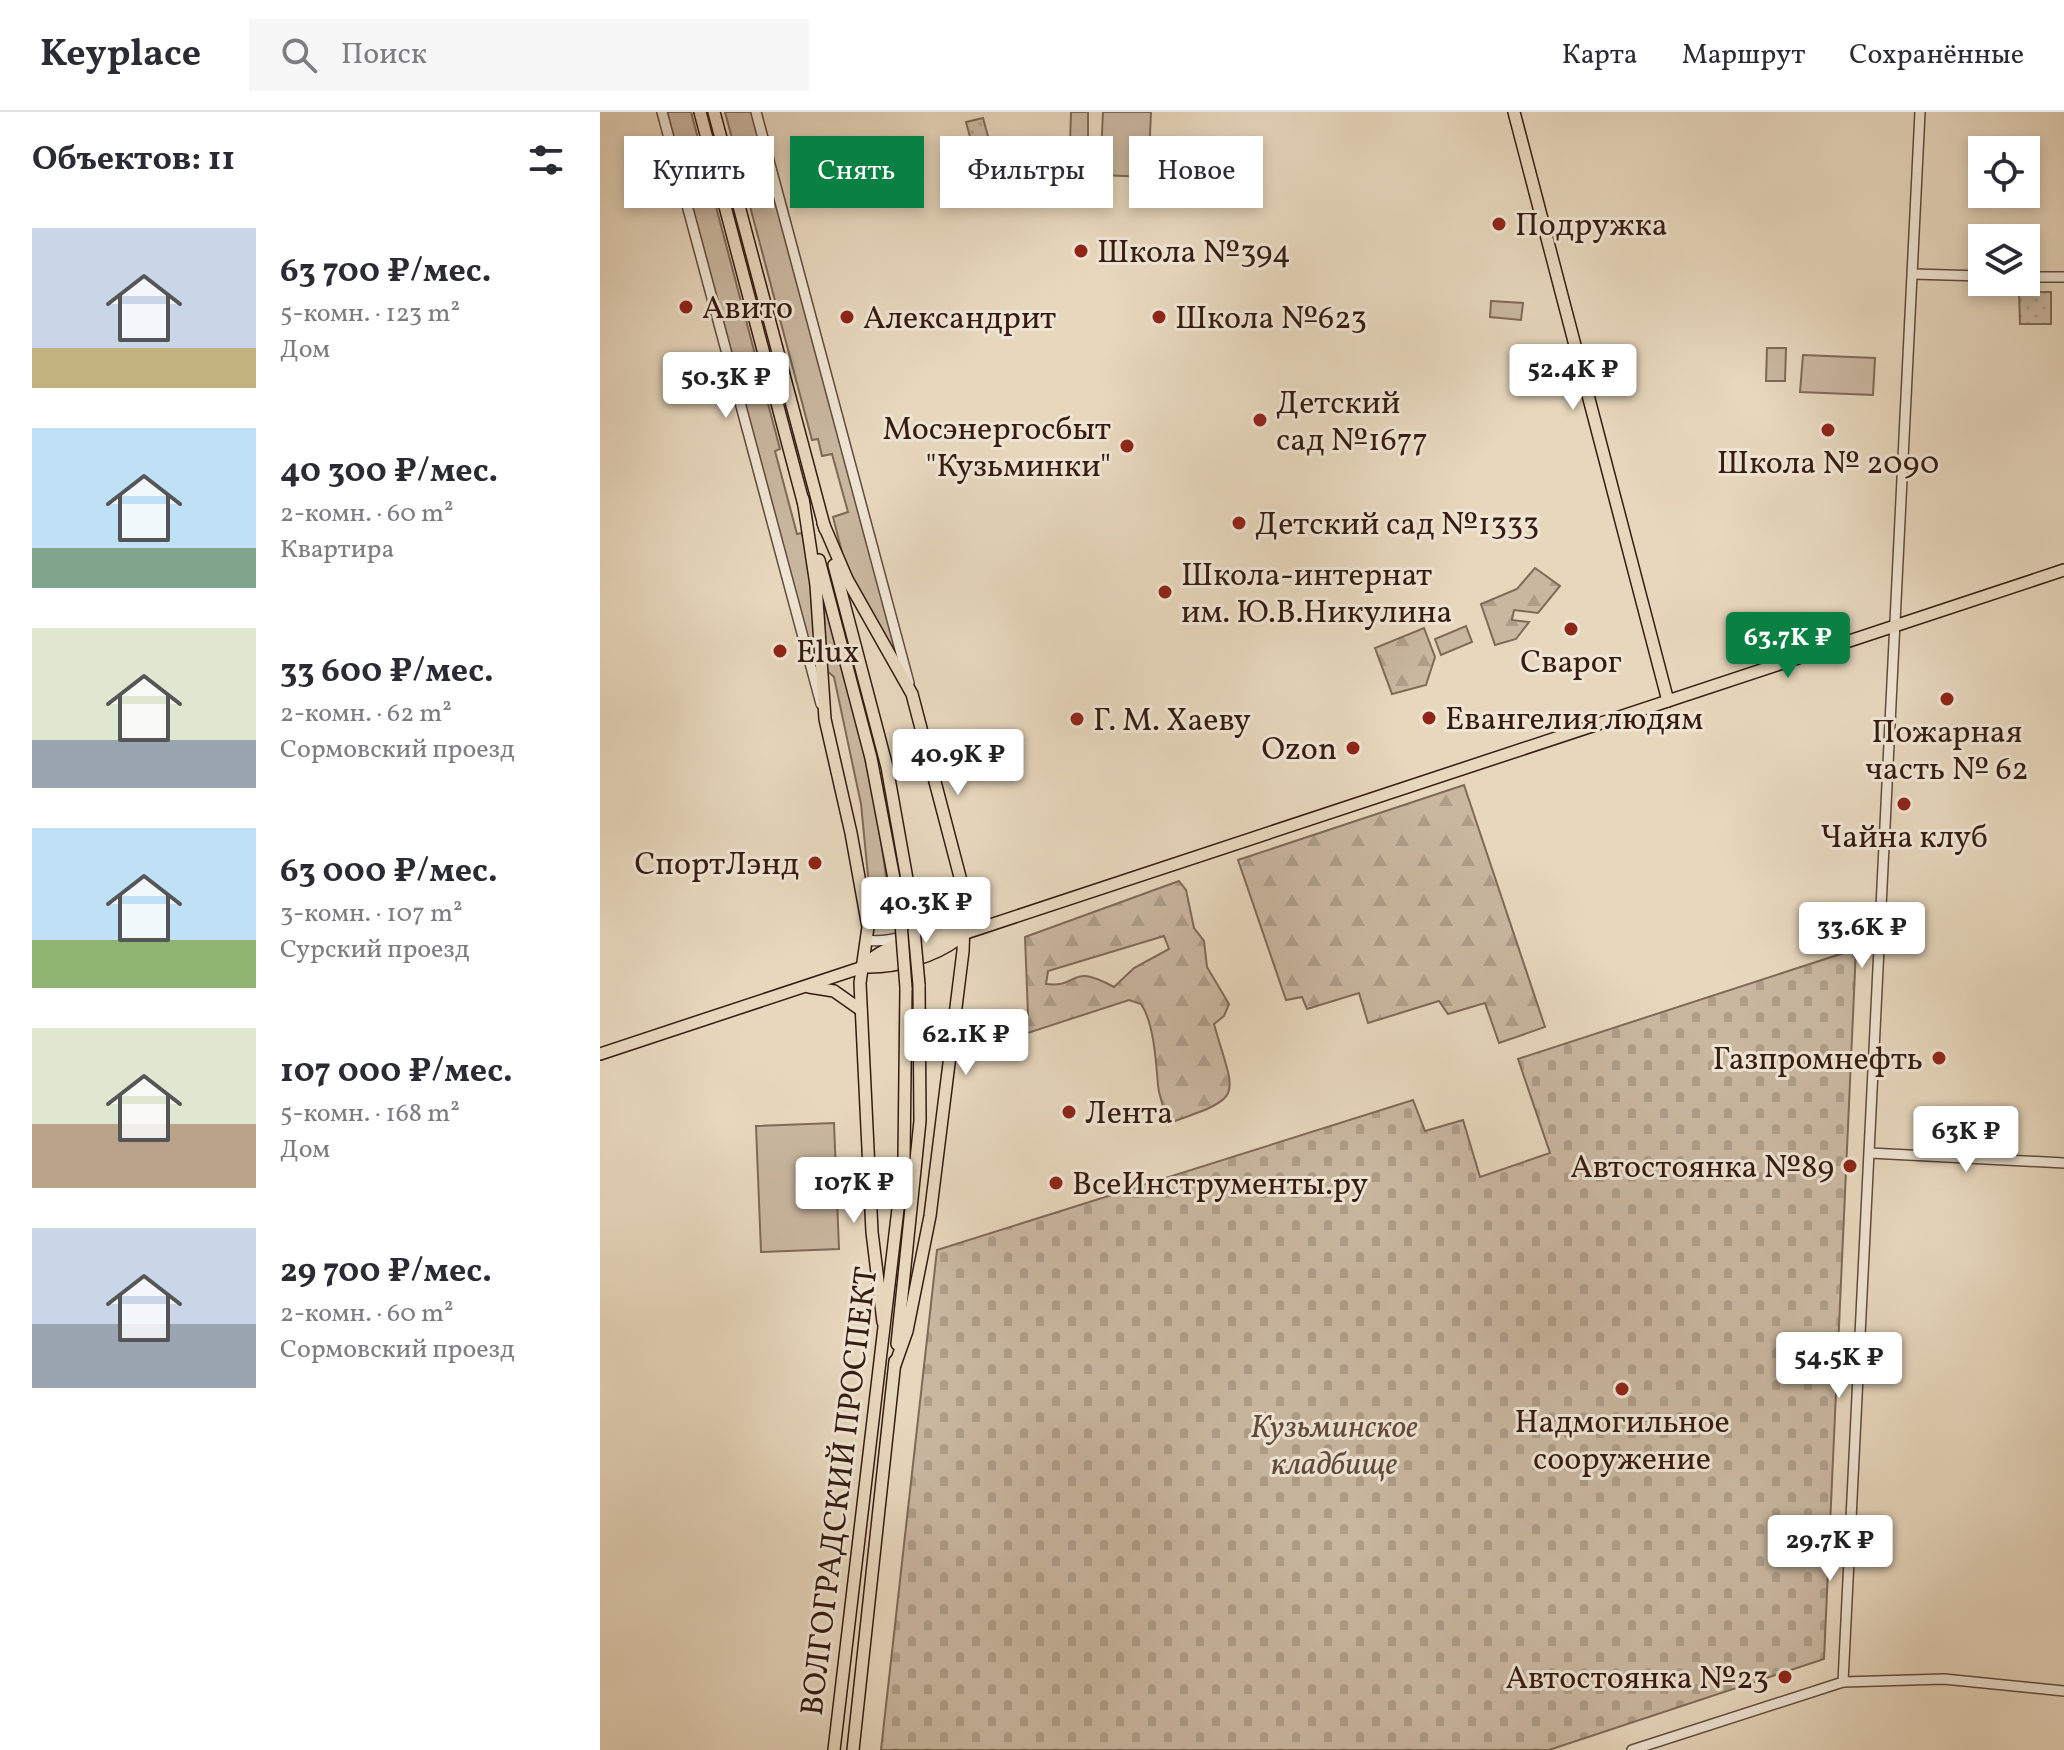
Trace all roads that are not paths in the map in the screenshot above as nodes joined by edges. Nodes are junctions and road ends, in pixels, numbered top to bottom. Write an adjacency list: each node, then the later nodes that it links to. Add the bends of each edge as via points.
1 (662, 112): 17 (street)
2 (700, 112): 11 (main road, ВОЛГОГРАДСКИЙ ПРОСПЕКТ)
3 (714, 112): 12 (main road, ВОЛГОГРАДСКИЙ ПРОСПЕКТ)
4 (756, 112): 15 (street)
5 (1514, 112): 16 (main road)
6 (1920, 112): 7 (street)
7 (1913, 274): 8 (street); 14 (street)
8 (1968, 276)
9 (2040, 277): 10 (street)
10 (2064, 277)
11 (803, 499): 17 (main road, via 816,585); 19 (main road, ВОЛГОГРАДСКИЙ ПРОСПЕКТ)
12 (823, 523): 15 (main road, via 847,579); 19 (main road, ВОЛГОГРАДСКИЙ ПРОСПЕКТ, via 887,767)
13 (2064, 570): 14 (main road)
14 (1897, 626): 16 (main road); 26 (street)
15 (912, 694): 18 (main road)
16 (1668, 701): 20 (main road)
17 (825, 719): 21 (main road, via 858,866)
18 (965, 905): 20 (main road); 21 (street, via 952,919 886,942)
19 (906, 909): 28 (main road, ВОЛГОГРАДСКИЙ ПРОСПЕКТ, bridge, via 904,1158); 29 (main road, ВОЛГОГРАДСКИЙ ПРОСПЕКТ, bridge, via 919,985 920,1121)
20 (965, 933): 22 (main road, via 940,932 884,949); 22 (main road, via 944,949 887,967); 29 (main road, via 930,1216)
21 (868, 940): 22 (main road)
22 (861, 966): 23 (main road); 24 (main road)
23 (802, 986): 24 (main road, via 834,991); 25 (main road)
24 (861, 1010): 28 (main road, via 872,1232)
25 (600, 1054)
26 (1870, 1153): 27 (street); 30 (street)
27 (2064, 1163)
28 (883, 1322): 32 (main road, ВОЛГОГРАДСКИЙ ПРОСПЕКТ)
29 (895, 1365): 33 (main road, ВОЛГОГРАДСКИЙ ПРОСПЕКТ)
30 (1843, 1682): 31 (street, via 1944,1679); 34 (street)
31 (2064, 1691)
32 (834, 1750)
33 (853, 1750)
34 (1632, 1750)

